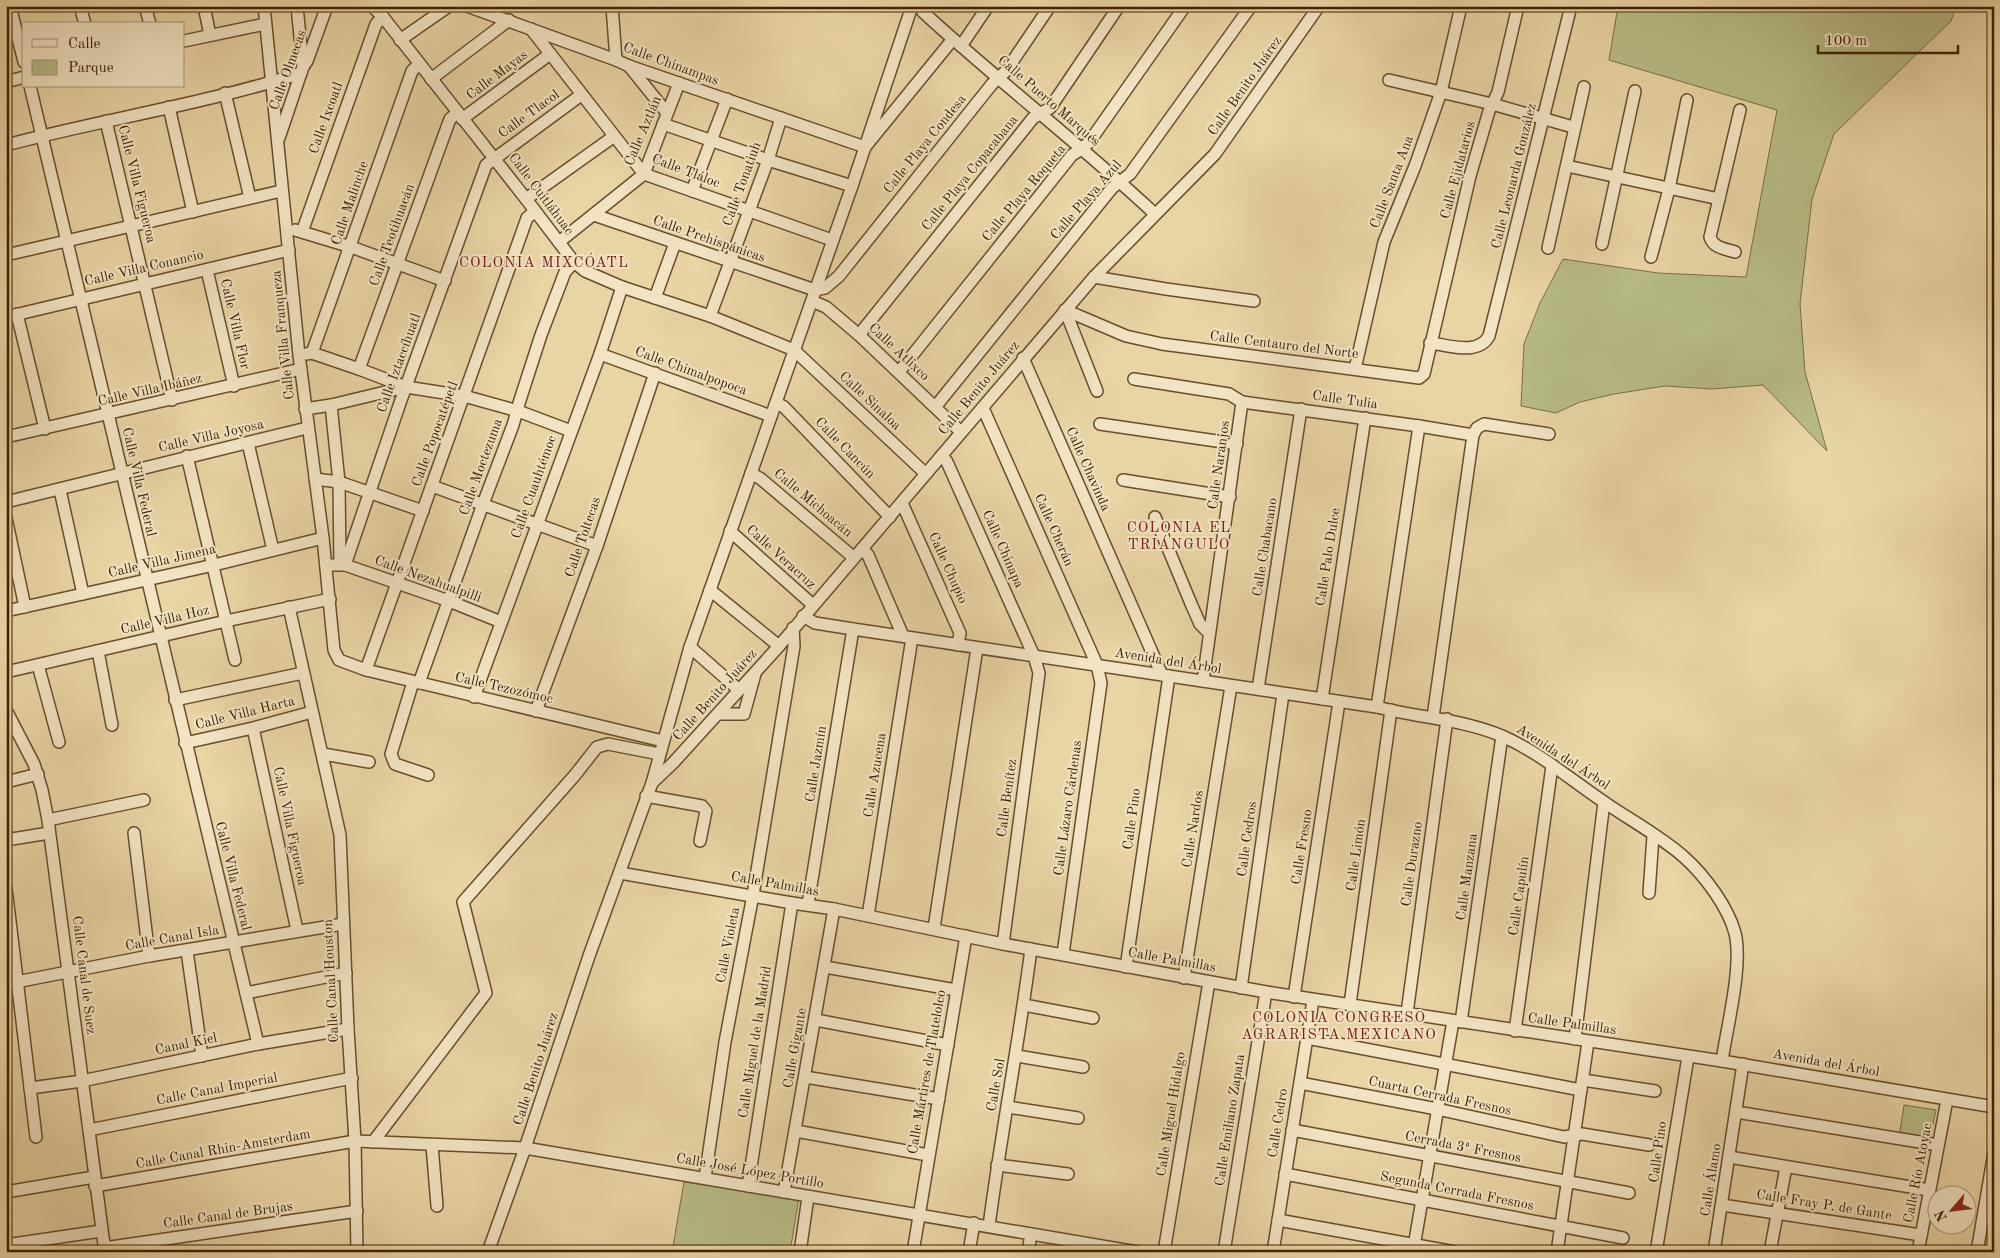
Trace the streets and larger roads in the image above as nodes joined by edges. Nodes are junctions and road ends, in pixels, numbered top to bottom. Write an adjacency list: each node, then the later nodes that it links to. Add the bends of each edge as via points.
1 (10, 6): 32 (street)
2 (80, 6): 24 (street)
3 (145, 6): 25 (street)
4 (204, 6): 28 (street)
5 (264, 6): 26 (street, Calle Villa Franqueza)
6 (297, 6): 37 (street)
7 (327, 6): 37 (street, Calle Olmecas)
8 (372, 6): 22 (street, Calle Cuitláhuac)
9 (449, 6): 29 (street)
10 (468, 6): 23 (street, Calle Chinampas)
11 (612, 6): 34 (street)
12 (988, 6): 31 (street)
13 (1050, 6): 39 (street, Calle Playa Condesa)
14 (1120, 6): 56 (street, Calle Playa Copacabana, via 1050,108)
15 (1185, 6): 69 (street, Calle Playa Roqueta)
16 (1251, 6): 75 (street, Calle Playa Azul, via 1130,174)
17 (1319, 6): 86 (street, Calle Benito Juárez, via 1215,154)
18 (1460, 6): 47 (street, Calle Santa Ana)
19 (1518, 6): 53 (street, Calle Ejidatarios, via 1498,92)
20 (1571, 6): 60 (street, Calle Leonarda González)
21 (914, 7): 31 (street, Calle Puerto Marqués); 68 (street, Calle Benito Juárez, via 906,22)
22 (383, 17): 29 (street, Calle Cuitláhuac); 90 (street, Calle Ixcoatl, via 376,24)
23 (509, 20): 27 (street, Calle Chinampas); 40 (street)
24 (84, 22)
25 (149, 22)
26 (265, 24): 28 (street); 43 (street, Calle Villa Franqueza)
27 (530, 29): 33 (street, Calle Tláloc); 34 (street, Calle Chinampas)
28 (210, 35): 30 (street)
29 (400, 40): 35 (street, Calle Cuitláhuac)
30 (185, 41)
31 (957, 43): 39 (street, Calle Puerto Marqués); 68 (street)
32 (22, 54)
33 (550, 54): 50 (street, Calle Tláloc); 57 (street, Calle Mayas)
34 (616, 60): 36 (street, Calle Chinampas)
35 (419, 64): 40 (street, Calle Cuitláhuac); 96 (street, Calle Malinche, via 412,71)
36 (629, 66): 44 (street, Calle Chinampas); 58 (street)
37 (302, 70): 43 (street); 66 (street, Calle Olmecas)
38 (22, 78): 42 (street)
39 (1000, 78): 56 (street, Calle Puerto Marqués); 110 (street, Calle Playa Condesa, via 839,276)
40 (430, 79): 57 (street, Calle Cuitláhuac)
41 (1389, 80): 47 (street)
42 (6, 82)
43 (272, 82): 49 (street); 66 (street, Calle Villa Franqueza)
44 (679, 83): 51 (street, Calle Chinampas); 58 (street, Calle Aztlán)
45 (1584, 87): 62 (street)
46 (30, 88): 63 (street, Calle Villa Federal)
47 (1441, 92): 53 (street); 126 (street, Calle Santa Ana, via 1384,242)
48 (1636, 92): 74 (street)
49 (225, 93): 54 (street); 80 (street)
50 (581, 95): 64 (street, Calle Tláloc); 70 (street, Calle Tlacol)
51 (727, 100): 59 (street, Calle Chinampas); 65 (street)
52 (1687, 100): 77 (street)
53 (1492, 104): 60 (street); 118 (street, Calle Ejidatarios, via 1470,176)
54 (169, 107): 61 (street); 85 (street)
55 (1740, 110): 82 (street)
56 (1042, 114): 69 (street, Calle Puerto Marqués); 117 (street, Calle Playa Copacabana, via 1033,118)
57 (460, 116): 70 (street, Calle Cuitláhuac); 104 (street, Calle Teotihuacán, via 450,119)
58 (665, 118): 65 (street); 73 (street, Calle Aztlán)
59 (781, 118): 68 (street, Calle Chinampas); 71 (street, Calle Tonatiuh)
60 (1544, 118): 62 (street); 118 (street, Calle Leonarda González, via 1485,344 1468,348)
61 (106, 120): 63 (street); 88 (street, Calle Villa Figueroa)
62 (1574, 127): 72 (street)
63 (41, 135): 67 (street); 92 (street, Calle Villa Federal)
64 (613, 136): 73 (street, Calle Tláloc); 81 (street)
65 (712, 140): 71 (street); 79 (street)
66 (277, 144): 78 (street, Calle Villa Franqueza)
67 (6, 145)
68 (866, 147): 76 (street, Calle Benito Juárez)
69 (1082, 149): 75 (street, Calle Puerto Marqués); 127 (street, Calle Playa Roqueta, via 1072,155)
70 (494, 158): 81 (street, Calle Cuitláhuac); 107 (street, Calle Iztaccíhuatl, via 486,165)
71 (768, 160): 76 (street); 83 (street, Calle Tonatiuh)
72 (1567, 166): 74 (street); 97 (street)
73 (644, 174): 79 (street, Calle Tláloc); 87 (street, Calle Aztlán)
74 (1616, 177): 77 (street); 95 (street)
75 (1120, 181): 86 (street, Calle Puerto Marqués); 138 (street, Calle Playa Azul)
76 (852, 186): 91 (street, Calle Benito Juárez)
77 (1669, 189): 82 (street); 101 (street)
78 (281, 191): 80 (street); 89 (street, Calle Villa Franqueza)
79 (692, 191): 83 (street, Calle Tláloc)
80 (250, 198): 85 (street)
81 (526, 199): 84 (street, Calle Cuitláhuac)
82 (1719, 199): 99 (street, via 1711,242)
83 (748, 210): 91 (street, Calle Tláloc); 103 (street, Calle Tonatiuh)
84 (535, 211): 93 (street, Calle Cuitláhuac); 133 (street, Calle Popocatépetl, via 527,218)
85 (192, 212): 88 (street)
86 (1155, 214): 106 (street, Calle Benito Juárez)
87 (594, 215): 93 (street, Calle Aztlán); 94 (street, Calle Prehispánicas)
88 (132, 227): 92 (street); 108 (street, Calle Villa Figueroa)
89 (287, 228): 90 (street); 98 (street, Calle Villa Franqueza)
90 (302, 232): 96 (street)
91 (832, 240): 110 (street, Calle Benito Juárez)
92 (67, 241): 100 (street); 111 (street, Calle Villa Federal)
93 (559, 242): 102 (street, Calle Cuitláhuac)
94 (675, 243): 103 (street, Calle Prehispánicas); 112 (street)
95 (1602, 244)
96 (351, 247): 104 (street); 120 (street, Calle Malinche)
97 (1548, 248)
98 (289, 250): 105 (street, Calle Villa Conancio); 122 (street, Calle Villa Franqueza)
99 (1735, 252)
100 (6, 255)
101 (1651, 256)
102 (574, 262): 109 (street, Calle Cuitláhuac, via 585,271); 142 (street, Calle Moctezuma, via 565,272 544,326)
103 (729, 262): 110 (street, Calle Prehispánicas); 116 (street, Calle Tonatiuh)
104 (398, 264): 107 (street); 125 (street, Calle Teotihuacán)
105 (207, 270): 108 (street, Calle Villa Conancio); 130 (street, Calle Villa Flor)
106 (1094, 277): 113 (street); 114 (street, Calle Benito Juárez)
107 (445, 281): 131 (street, Calle Iztaccíhuatl)
108 (146, 285): 111 (street, Calle Villa Conancio); 134 (street, Calle Villa Figueroa)
109 (622, 288): 112 (street, Calle Cuitláhuac); 121 (street, Calle Cuauhtémoc)
110 (813, 296): 117 (street, Calle Atlixco); 119 (street, Calle Benito Juárez)
111 (80, 298): 115 (street, Calle Villa Conancio); 143 (street, Calle Villa Federal)
112 (655, 298): 116 (street, Calle Cuitláhuac)
113 (1254, 301)
114 (1065, 310): 123 (street, Calle Benito Juárez); 126 (street, Calle Centauro del Norte, via 1126,336 1162,344); 132 (street)
115 (12, 316): 149 (street)
116 (710, 316): 119 (street, Calle Cuitláhuac)
117 (859, 335): 127 (street, Calle Atlixco)
118 (1430, 342): 126 (street, Calle Centauro del Norte, via 1424,374 1420,378)
119 (794, 350): 136 (street, Calle Benito Juárez); 161 (street, Calle Sinaloa)
120 (312, 353): 122 (street); 125 (street)
121 (600, 354): 128 (street, Calle Chimalpopoca); 150 (street, Calle Cuauhtémoc)
122 (299, 355): 124 (street, Calle Villa Franqueza)
123 (1023, 358): 140 (street, Calle Benito Juárez); 217 (street, Calle Chavinda)
124 (301, 369): 130 (street, Calle Villa Ibáñez); 139 (street, Calle Villa Franqueza)
125 (358, 369): 131 (street)
126 (1355, 369)
127 (899, 372): 138 (street, Calle Atlixco)
128 (654, 373): 144 (street, Calle Chimalpopoca); 179 (street, Calle Toltecas)
129 (1134, 379): 135 (street, Calle Tulia, via 1229,394)
130 (234, 386): 134 (street, Calle Villa Ibáñez)
131 (406, 387): 133 (street); 137 (street); 167 (street, Calle Iztaccíhuatl)
132 (1097, 391)
133 (464, 396): 142 (street); 165 (street, Calle Popocatépetl)
134 (172, 400): 143 (street, Calle Villa Ibáñez)
135 (1242, 402): 141 (street, Calle Tulia); 156 (street, Calle Naranjos)
136 (776, 403): 144 (street, Calle Benito Juárez); 173 (street, Calle Cancún, via 784,407)
137 (331, 406): 139 (street); 164 (street)
138 (936, 406): 151 (street, Calle Atlixco)
139 (305, 408): 148 (street, Calle Villa Franqueza)
140 (983, 408): 151 (street, Calle Benito Juárez); 212 (street, Calle Cherán)
141 (1301, 409): 145 (street, Calle Tulia); 221 (street, Calle Chabacano)
142 (518, 411): 150 (street); 171 (street, Calle Moctezuma)
143 (107, 415): 149 (street, Calle Villa Ibáñez); 160 (street, Calle Villa Federal)
144 (771, 416): 159 (street, Calle Benito Juárez)
145 (1364, 418): 147 (street, Calle Tulia); 225 (street, Calle Palo Dulce)
146 (1100, 424): 156 (street)
147 (1419, 426): 153 (street, Calle Tulia); 228 (street)
148 (307, 428): 155 (street, Calle Villa Joyosa); 162 (street, Calle Villa Franqueza)
149 (44, 429): 154 (street, Calle Villa Ibáñez)
150 (571, 431): 176 (street, Calle Cuauhtémoc)
151 (962, 432): 157 (street, Calle Benito Juárez)
152 (1549, 434): 153 (street, via 1484,424)
153 (1473, 435): 234 (street)
154 (6, 437)
155 (248, 443): 158 (street, Calle Villa Joyosa); 180 (street)
156 (1237, 444): 168 (street, Calle Naranjos)
157 (942, 455): 161 (street, Calle Benito Juárez); 208 (street, Calle Chinapa, via 948,462)
158 (187, 456): 160 (street, Calle Villa Joyosa); 183 (street)
159 (751, 473): 177 (street, Calle Benito Juárez); 181 (street, Calle Michoacán)
160 (122, 474): 166 (street, Calle Villa Joyosa); 185 (street, Calle Villa Federal)
161 (926, 474): 170 (street, Calle Benito Juárez)
162 (315, 479): 164 (street); 178 (street, Calle Villa Franqueza)
163 (1123, 480): 168 (street)
164 (339, 482): 167 (street); 182 (street)
165 (432, 486): 171 (street); 172 (street, Calle Popocatépetl)
166 (60, 490): 169 (street, Calle Villa Joyosa); 188 (street)
167 (370, 493): 172 (street); 182 (street, Calle Iztaccíhuatl)
168 (1230, 497): 200 (street, Calle Naranjos)
169 (6, 502)
170 (902, 503): 173 (street, Calle Benito Juárez); 203 (street, Calle Chupio, via 960,633)
171 (483, 504): 176 (street); 190 (street, Calle Moctezuma)
172 (423, 511): 186 (street, Calle Popocatépetl)
173 (890, 517): 181 (street, Calle Benito Juárez)
174 (1154, 517): 200 (street, via 1200,624)
175 (6, 518): 192 (street)
176 (536, 524): 179 (street); 197 (street, Calle Cuauhtémoc)
177 (730, 531): 187 (street, Calle Benito Juárez); 191 (street, Calle Veracruz)
178 (323, 538): 180 (street, Calle Villa Jimena); 184 (street, Calle Villa Franqueza)
179 (597, 546): 231 (street, Calle Toltecas)
180 (273, 550): 183 (street, Calle Villa Jimena)
181 (858, 553): 191 (street, Calle Benito Juárez); 202 (street, via 868,555)
182 (342, 564): 184 (street); 186 (street, Calle Nezahualpilli)
183 (214, 565): 185 (street, Calle Villa Jimena); 196 (street)
184 (326, 565): 189 (street, Calle Villa Franqueza)
185 (146, 579): 188 (street, Calle Villa Jimena); 201 (street, Calle Villa Federal)
186 (398, 585): 190 (street, Calle Nezahualpilli); 213 (street, Calle Popocatépetl)
187 (710, 590): 204 (street); 205 (street, Calle Benito Juárez)
188 (83, 594): 192 (street, Calle Villa Jimena)
189 (330, 599): 193 (street, Calle Villa Hoz); 210 (street, Calle Villa Franqueza, via 334,650)
190 (449, 601): 197 (street, Calle Nezahualpilli); 219 (street, Calle Moctezuma)
191 (813, 604): 195 (street, Calle Benito Juárez)
192 (25, 607): 194 (street, Calle Villa Jimena)
193 (289, 607): 196 (street, Calle Villa Hoz); 216 (street)
194 (6, 611)
195 (803, 616): 198 (street, Calle Benito Juárez); 199 (street, Avenida del Árbol, via 815,623)
196 (226, 621): 201 (street, Calle Villa Hoz); 209 (street)
197 (501, 622): 224 (street, Calle Cuauhtémoc)
198 (794, 628): 204 (street, Calle Benito Juárez); 262 (street, Calle Violeta, via 794,646)
199 (853, 629): 202 (street, Avenida del Árbol); 264 (street, Calle Jazmín)
200 (1209, 633): 218 (street, Calle Naranjos)
201 (160, 637): 207 (street, Calle Villa Hoz); 226 (street, Calle Villa Federal)
202 (907, 637): 203 (street, Avenida del Árbol); 266 (street, Calle Azucena)
203 (958, 645): 206 (street, Avenida del Árbol)
204 (779, 646): 214 (street, Calle Benito Juárez)
205 (690, 647): 222 (street); 239 (street, Calle Benito Juárez)
206 (976, 648): 208 (street, Avenida del Árbol); 268 (street)
207 (98, 651): 211 (street, Calle Villa Hoz); 236 (street)
208 (1034, 656): 212 (street, Avenida del Árbol); 272 (street, Calle Benítez, via 1039,673)
209 (235, 660)
210 (340, 660): 213 (street, Calle Tezozómoc)
211 (38, 665): 215 (street, Calle Villa Hoz); 240 (street)
212 (1097, 665): 217 (street, Avenida del Árbol); 275 (street, Calle Lázaro Cárdenas, via 1101,683)
213 (366, 670): 219 (street, Calle Tezozómoc)
214 (756, 670): 222 (street, Calle Benito Juárez); 233 (street, via 744,714)
215 (6, 672)
216 (303, 673): 226 (street); 232 (street)
217 (1165, 676): 218 (street, Avenida del Árbol); 278 (street, Calle Pino)
218 (1203, 681): 220 (street, Avenida del Árbol)
219 (416, 682): 224 (street, Calle Tezozómoc); 247 (street, Calle Moctezuma, via 391,754 395,764)
220 (1231, 686): 221 (street, Avenida del Árbol); 281 (street, Calle Nardos)
221 (1258, 689): 223 (street, Avenida del Árbol)
222 (739, 690): 233 (street, Calle Benito Juárez)
223 (1283, 694): 225 (street, Avenida del Árbol); 284 (street, Calle Cedros)
224 (474, 697): 231 (street, Calle Tezozómoc)
225 (1322, 699): 227 (street, Avenida del Árbol)
226 (175, 700): 241 (street, Calle Villa Federal)
227 (1339, 702): 228 (street, Avenida del Árbol); 288 (street, Calle Fresno)
228 (1378, 707): 230 (street, Avenida del Árbol)
229 (6, 710): 246 (street, Calle Canal de Suez)
230 (1391, 710): 234 (street, Avenida del Árbol); 290 (street, Calle Limón)
231 (536, 711): 239 (street, Calle Tezozómoc)
232 (312, 712): 237 (street, Calle Villa Harta); 242 (street, Calle Canal Houston)
233 (719, 714): 249 (street, Calle Benito Juárez)
234 (1433, 717): 235 (street, Avenida del Árbol)
235 (1447, 719): 238 (street, Avenida del Árbol); 292 (street, Calle Durazno)
236 (112, 725)
237 (253, 728): 241 (street, Calle Villa Harta); 269 (street, Calle Villa Figueroa)
238 (1502, 736): 245 (street, Avenida del Árbol); 295 (street, Calle Manzana)
239 (663, 741): 243 (street, Calle Benito Juárez)
240 (59, 742)
241 (185, 742): 271 (street, Calle Villa Federal)
242 (323, 754): 244 (street); 267 (street, Calle Canal Houston, via 340,835)
243 (659, 754): 249 (street, Calle Benito Juárez); 330 (street, via 608,744 596,747 463,902 486,993)
244 (370, 762)
245 (1552, 766): 252 (street, Avenida del Árbol); 297 (street, Calle Capulín)
246 (38, 774): 248 (street); 253 (street, Calle Canal de Suez)
247 (428, 775)
248 (6, 782)
249 (652, 783): 250 (street, Calle Benito Juárez)
250 (646, 796): 258 (street, via 705,808); 259 (street, Calle Benito Juárez)
251 (144, 800): 253 (street)
252 (1604, 802): 256 (street, Avenida del Árbol); 299 (street)
253 (48, 820): 254 (street, Calle Canal de Suez)
254 (49, 833): 257 (street); 279 (street, Calle Canal de Suez)
255 (134, 833): 276 (street)
256 (1653, 836): 261 (street); 306 (street, Avenida del Árbol, via 1685,858 1704,879 1718,897 1734,933 1737,955)
257 (6, 840)
258 (700, 841)
259 (620, 873): 262 (street, Calle Palmillas); 334 (street, Calle Benito Juárez)
260 (6, 888): 283 (street)
261 (1648, 893)
262 (753, 895): 263 (street, Calle Palmillas); 343 (street, Calle Violeta, via 724,1042)
263 (792, 903): 264 (street, Calle Palmillas); 346 (street, Calle Miguel de la Madrid)
264 (808, 904): 265 (street, Calle Palmillas)
265 (834, 909): 266 (street, Calle Palmillas); 277 (street, Calle Gigante)
266 (868, 916): 268 (street, Calle Palmillas)
267 (343, 924): 269 (street, Calle Canal Isla); 280 (street, Calle Canal Houston)
268 (934, 928): 270 (street, Calle Palmillas)
269 (297, 930): 271 (street, Calle Canal Isla)
270 (966, 936): 272 (street, Calle Palmillas); 285 (street, Calle Mártires de Tlatelolco)
271 (234, 942): 274 (street, Calle Canal Isla); 287 (street, Calle Villa Federal)
272 (1003, 944): 273 (street, Calle Palmillas)
273 (1031, 949): 275 (street, Calle Palmillas); 291 (street, Calle Sol)
274 (186, 951): 276 (street, Calle Canal Isla); 303 (street)
275 (1063, 954): 278 (street, Calle Palmillas)
276 (149, 956): 279 (street, Calle Canal Isla)
277 (825, 967): 285 (street); 294 (street, Calle Gigante)
278 (1126, 967): 281 (street, Calle Palmillas)
279 (69, 972): 283 (street, Calle Canal Isla); 312 (street, Calle Canal de Suez)
280 (346, 973): 287 (street); 296 (street, Calle Canal Houston)
281 (1184, 978): 282 (street, Calle Palmillas)
282 (1209, 982): 284 (street, Calle Palmillas); 379 (street, Calle Miguel Hidalgo)
283 (12, 983): 315 (street)
284 (1240, 988): 286 (street, Calle Palmillas)
285 (956, 990): 302 (street, Calle Mártires de Tlatelolco)
286 (1266, 992): 288 (street, Calle Palmillas); 380 (street, Calle Emiliano Zapata)
287 (246, 993): 301 (street, Calle Villa Federal)
288 (1294, 997): 289 (street, Calle Palmillas)
289 (1313, 1000): 290 (street, Calle Palmillas); 298 (street, Calle Cedro)
290 (1350, 1004): 292 (street, Calle Palmillas)
291 (1024, 1005): 293 (street); 304 (street, Calle Sol)
292 (1407, 1013): 295 (street, Calle Palmillas)
293 (1093, 1018)
294 (816, 1020): 302 (street); 310 (street, Calle Gigante)
295 (1457, 1022): 297 (street, Calle Palmillas); 308 (street, Calle Manzana)
296 (348, 1029): 301 (street, Canal Kiel); 311 (street, Calle Canal Houston)
297 (1515, 1031): 299 (street, Calle Palmillas)
298 (1307, 1038): 308 (street); 313 (street, Calle Cedro)
299 (1575, 1039): 300 (street, Calle Palmillas)
300 (1588, 1042): 305 (street, Calle Palmillas); 314 (street)
301 (258, 1044): 303 (street, Canal Kiel)
302 (948, 1045): 317 (street, Calle Mártires de Tlatelolco)
303 (202, 1056): 312 (street, Canal Kiel)
304 (1016, 1056): 309 (street); 319 (street, Calle Sol)
305 (1688, 1057): 306 (street, Calle Palmillas); 384 (street, Calle Pino)
306 (1722, 1061): 307 (street, Avenida del Árbol)
307 (1744, 1064): 318 (street, Avenida del Árbol); 322 (street, Calle Álamo)
308 (1446, 1065): 314 (street); 321 (street, Calle Manzana)
309 (1083, 1067)
310 (805, 1077): 317 (street); 326 (street, Calle Gigante)
311 (352, 1078): 324 (street, Calle Canal Imperial); 329 (street, Calle Canal Houston)
312 (82, 1081): 315 (street, Canal Kiel); 324 (street, Calle Canal de Suez)
313 (1300, 1083): 321 (street, Cuarta Cerrada Fresnos); 325 (street, Calle Cedro)
314 (1582, 1085): 316 (street); 327 (street)
315 (30, 1088): 328 (street)
316 (1655, 1091)
317 (939, 1099): 336 (street, Calle Mártires de Tlatelolco)
318 (1947, 1100): 320 (street, Avenida del Árbol); 333 (street, Calle Río Atoyac)
319 (1008, 1107): 323 (street); 339 (street, Calle Sol)
320 (1994, 1107)
321 (1437, 1109): 327 (street, Cuarta Cerrada Fresnos, via 1564,1137); 337 (street, Calle Manzana)
322 (1736, 1112): 333 (street); 338 (street, Calle Álamo)
323 (1078, 1118)
324 (88, 1130): 344 (street, Calle Canal de Suez)
325 (1292, 1130): 337 (street, Cerrada 3ª Fresnos); 342 (street, Calle Cedro)
326 (796, 1131): 336 (street); 350 (street, Calle Gigante)
327 (1574, 1135): 332 (street, Cuarta Cerrada Fresnos); 345 (street)
328 (36, 1137)
329 (355, 1141): 330 (street, Calle José López Portillo); 344 (street, Calle Canal Rhin-Amsterdam); 357 (street, Calle Canal Houston)
330 (373, 1142): 331 (street, Calle José López Portillo)
331 (432, 1145): 334 (street, Calle José López Portillo); 356 (street)
332 (1649, 1145)
333 (1938, 1146): 347 (street, Calle Río Atoyac)
334 (525, 1148): 343 (street, Calle José López Portillo); 373 (street, Calle Benito Juárez)
335 (1994, 1153): 388 (street)
336 (928, 1154): 359 (street, Calle Mártires de Tlatelolco)
337 (1430, 1156): 345 (street, Cerrada 3ª Fresnos); 354 (street, Calle Manzana)
338 (1729, 1157): 340 (street); 355 (street, Calle Álamo)
339 (997, 1165): 341 (street); 362 (street, Calle Sol)
340 (1786, 1167): 348 (street); 358 (street)
341 (1068, 1174)
342 (1285, 1174): 354 (street, Segunda Cerrada Fresnos); 360 (street, Calle Cedro)
343 (705, 1178): 346 (street, Calle José López Portillo)
344 (94, 1182): 349 (street, Calle Canal Rhin-Amsterdam); 364 (street, Calle Canal de Suez)
345 (1567, 1182): 351 (street, Cerrada 3ª Fresnos); 363 (street)
346 (748, 1186): 350 (street, Calle José López Portillo)
347 (1930, 1186)
348 (1928, 1190)
349 (6, 1192)
350 (784, 1192): 353 (street, Calle José López Portillo)
351 (1629, 1193)
352 (1928, 1196): 366 (street, Calle Río Atoyac)
353 (808, 1197): 359 (street, Calle José López Portillo); 374 (street)
354 (1421, 1199): 363 (street, Segunda Cerrada Fresnos); 370 (street, Calle Manzana)
355 (1722, 1205): 358 (street, Calle Fray P. de Gante); 385 (street, Calle Álamo)
356 (437, 1206)
357 (357, 1211): 371 (street, Calle Canal de Brujas); 372 (street, Calle Canal Houston)
358 (1778, 1213): 366 (street, Calle Fray P. de Gante); 386 (street)
359 (920, 1214): 361 (street, Calle José López Portillo); 375 (street, Calle Mártires de Tlatelolco)
360 (1278, 1220): 370 (street); 381 (street, Calle Cedro)
361 (974, 1223): 362 (street, Calle José López Portillo); 376 (street)
362 (988, 1226): 365 (street, Calle José López Portillo)
363 (1561, 1226): 367 (street, Segunda Cerrada Fresnos); 383 (street)
364 (101, 1230): 368 (street); 371 (street, Calle Canal de Suez)
365 (1031, 1234): 369 (street, Calle José López Portillo); 377 (street)
366 (1921, 1235): 387 (street, Calle Río Atoyac)
367 (1623, 1238)
368 (6, 1245)
369 (1092, 1248): 378 (street, Calle José López Portillo)
370 (1414, 1248): 382 (street)
371 (104, 1250)
372 (357, 1252)
373 (488, 1252)
374 (800, 1252)
375 (913, 1252)
376 (970, 1252)
377 (1028, 1252)
378 (1137, 1252)
379 (1164, 1252)
380 (1224, 1252)
381 (1273, 1252)
382 (1455, 1252)
383 (1556, 1252)
384 (1656, 1252)
385 (1714, 1252)
386 (1770, 1252)
387 (1918, 1252)
388 (1977, 1252)

